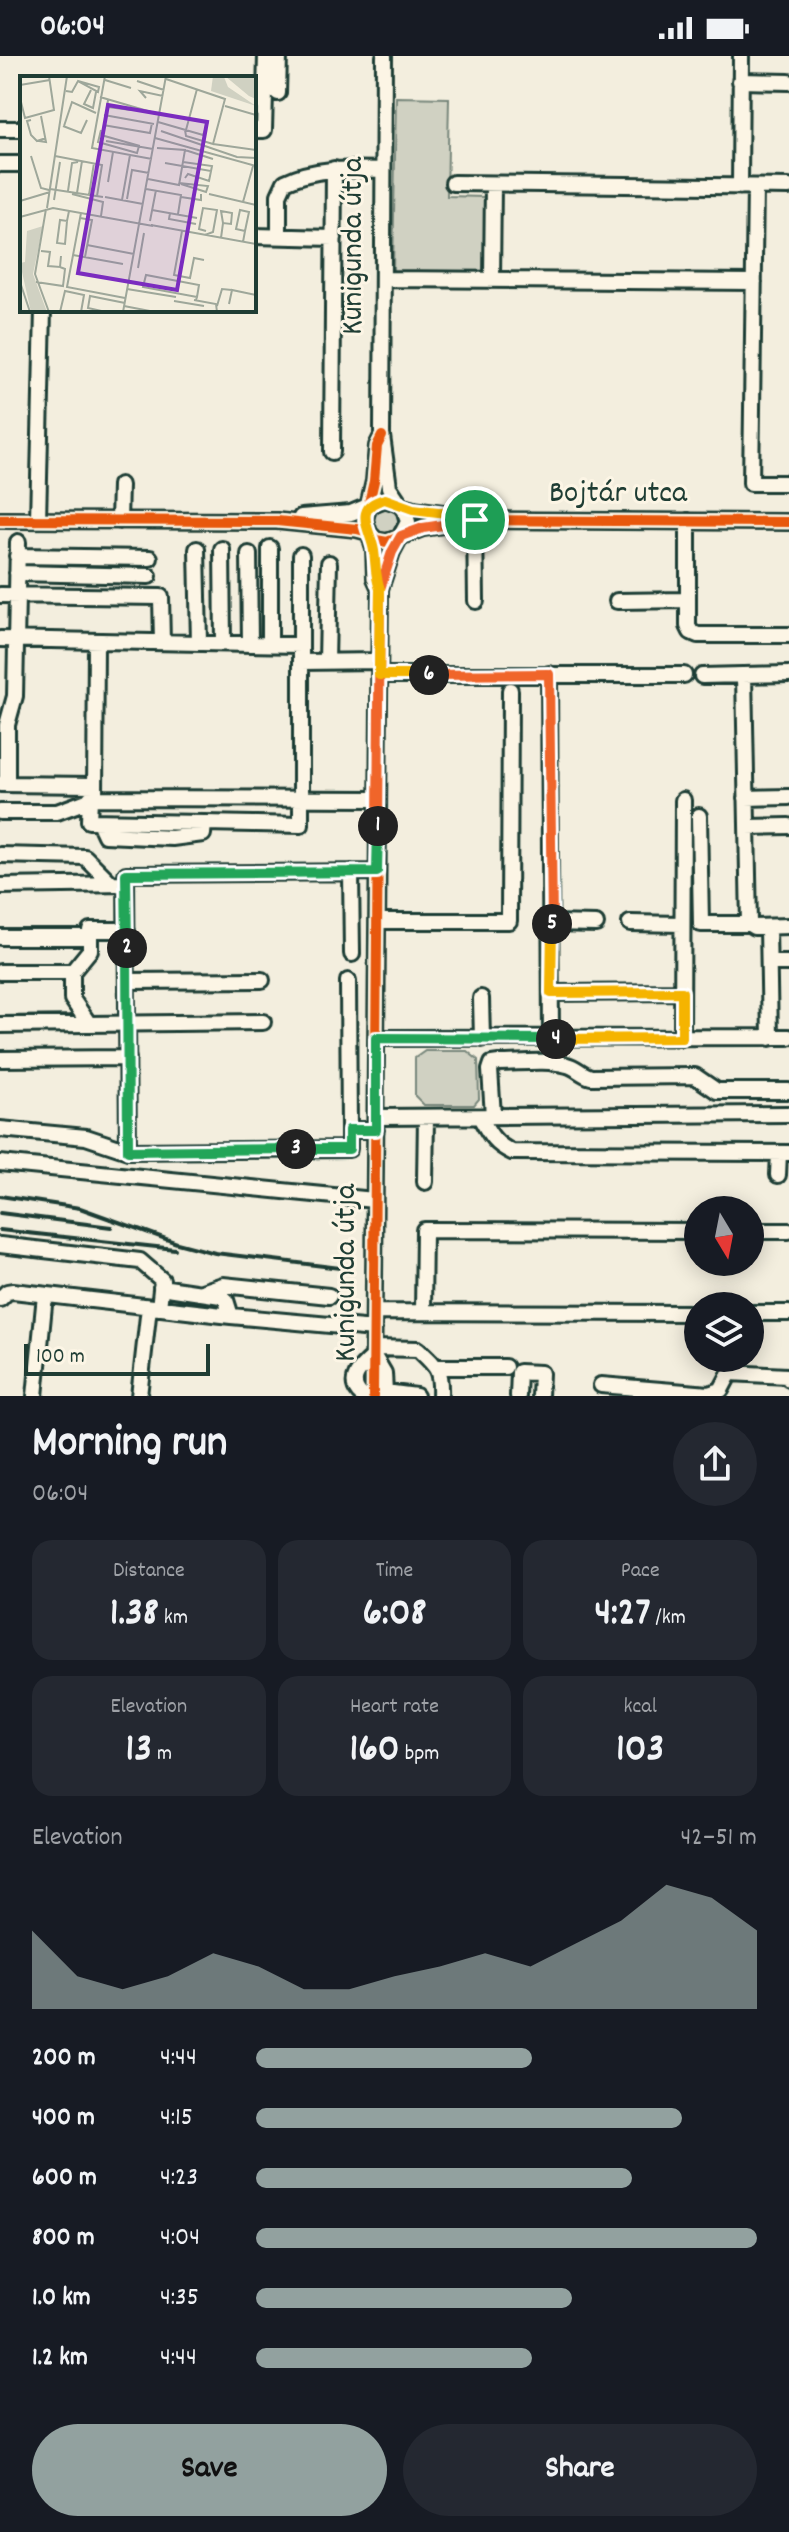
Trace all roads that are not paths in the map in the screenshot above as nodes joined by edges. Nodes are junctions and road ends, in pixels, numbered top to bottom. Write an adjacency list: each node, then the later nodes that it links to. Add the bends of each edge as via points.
1 (266, 56): 8 (street, via 264,130)
2 (279, 56): 7 (street)
3 (384, 56): 10 (street, Kunigunda útja)
4 (741, 56): 5 (street)
5 (740, 81): 6 (street); 13 (street)
6 (789, 82)
7 (278, 93)
8 (256, 130)
9 (334, 169): 10 (street); 17 (street, via 304,174 281,186); 18 (street)
10 (383, 170): 19 (street, Kunigunda útja)
11 (453, 183): 12 (street)
12 (493, 184): 13 (street); 20 (street)
13 (740, 187): 14 (street)
14 (755, 187): 15 (street); 21 (street)
15 (789, 187)
16 (256, 236): 17 (street)
17 (279, 237): 18 (street)
18 (334, 238): 24 (street)
19 (383, 279): 20 (street); 23 (street, Kunigunda útja)
20 (492, 280): 21 (street)
21 (754, 282): 25 (street, via 751,483)
22 (43, 312): 30 (street)
23 (382, 436): 27 (street, Kunigunda útja, via 389,487); 28 (street, Kunigunda útja)
24 (332, 452)
25 (789, 483)
26 (120, 485): 32 (street)
27 (401, 505): 28 (street, via 385,499); 31 (street, Bojtár utca); 37 (street, Kunigunda útja, via 408,522)
28 (369, 508): 33 (street); 36 (street, Kunigunda útja)
29 (0, 520): 30 (street)
30 (38, 520): 32 (street)
31 (475, 520): 34 (street, Bojtár utca); 37 (street, Bojtár utca); 53 (street)
32 (119, 521): 33 (street)
33 (277, 521): 36 (street)
34 (688, 521): 35 (street, Bojtár utca); 52 (street)
35 (789, 522)
36 (368, 532): 37 (street, via 383,542); 48 (street, Kunigunda útja)
37 (401, 536): 48 (street, Kunigunda útja)
38 (150, 542): 44 (street)
39 (270, 548): 63 (street)
40 (197, 549): 60 (street)
41 (222, 549): 61 (street)
42 (249, 554): 62 (street)
43 (301, 555): 64 (street)
44 (150, 558): 46 (street, via 18,549); 47 (street)
45 (329, 563): 66 (street)
46 (17, 573): 47 (street); 50 (street)
47 (149, 576): 51 (street)
48 (380, 589): 67 (street, Kunigunda útja)
49 (0, 595): 50 (street)
50 (16, 595): 51 (street); 57 (street)
51 (149, 597): 59 (street, via 161,597)
52 (688, 600): 54 (street); 55 (street, via 688,626 698,635)
53 (476, 601)
54 (617, 601)
55 (789, 635)
56 (0, 639): 57 (street)
57 (16, 640): 58 (street); 74 (street, via 15,696 7,725)
58 (96, 642): 59 (street); 75 (street)
59 (162, 642): 60 (street)
60 (199, 643): 61 (street)
61 (223, 643): 62 (street)
62 (250, 644): 63 (street)
63 (270, 644): 64 (street)
64 (301, 645): 65 (street)
65 (301, 662): 66 (street); 77 (street)
66 (327, 662): 67 (street)
67 (379, 668): 68 (street); 79 (street, Kunigunda útja)
68 (549, 674): 70 (street); 91 (street)
69 (789, 674): 71 (street)
70 (684, 675)
71 (744, 675): 72 (street); 78 (street)
72 (702, 676)
73 (510, 690): 90 (street, via 509,921)
74 (3, 784): 75 (street)
75 (94, 794): 77 (street); 77 (street, via 89,821 99,822 301,825); 81 (street, via 57,812)
76 (789, 797): 78 (street)
77 (301, 798): 79 (street)
78 (746, 798): 84 (street)
79 (378, 799): 87 (street, Kunigunda útja)
80 (683, 800): 94 (street)
81 (0, 812)
82 (699, 816): 95 (street, via 701,924)
83 (789, 826): 84 (street)
84 (747, 827): 95 (street)
85 (0, 855): 88 (street, via 85,857)
86 (351, 872): 87 (street); 88 (street, via 126,874); 101 (street)
87 (377, 872): 90 (street, Kunigunda útja)
88 (119, 884): 89 (street); 98 (street)
89 (0, 886)
90 (377, 921): 117 (street, Kunigunda útja)
91 (552, 923): 93 (street); 110 (street)
92 (630, 923): 94 (street)
93 (596, 924)
94 (682, 924): 109 (street)
95 (749, 924): 97 (street)
96 (789, 926): 97 (street)
97 (768, 927): 102 (street)
98 (127, 930): 100 (street, via 90,930); 107 (street)
99 (0, 937): 100 (street)
100 (90, 937): 105 (street, via 90,950)
101 (352, 954)
102 (769, 963): 103 (street); 119 (street)
103 (789, 963)
104 (0, 972): 105 (street)
105 (72, 972): 114 (street, via 72,999)
106 (262, 980): 107 (street)
107 (127, 981): 113 (street)
108 (348, 981): 130 (street)
109 (682, 992): 110 (street); 118 (street)
110 (551, 993): 121 (street)
111 (481, 998): 120 (street)
112 (263, 1022): 113 (street)
113 (127, 1023): 114 (street); 122 (street)
114 (89, 1024): 115 (street)
115 (0, 1025)
116 (789, 1037): 119 (street)
117 (376, 1038): 120 (street); 128 (street, Kunigunda útja)
118 (682, 1038): 119 (street); 121 (street)
119 (770, 1038)
120 (482, 1039): 121 (street)
121 (551, 1039)
122 (128, 1058): 123 (street); 131 (street)
123 (0, 1059)
124 (789, 1091): 126 (street, via 717,1091 695,1076 591,1077 559,1063 499,1063 490,1070)
125 (789, 1114): 126 (street)
126 (486, 1116): 127 (street); 132 (street, via 491,1137 512,1152)
127 (426, 1117): 128 (street); 135 (street)
128 (376, 1124): 130 (street); 136 (street, Kunigunda útja)
129 (0, 1129): 131 (street, via 86,1137)
130 (349, 1130): 131 (street, via 349,1149)
131 (128, 1151)
132 (784, 1153): 134 (street)
133 (0, 1163): 136 (street)
134 (778, 1175)
135 (425, 1182)
136 (374, 1200): 147 (street, Kunigunda útja)
137 (684, 1231): 148 (street, via 424,1230)
138 (764, 1231): 139 (street)
139 (789, 1231)
140 (0, 1245): 141 (street, via 140,1261 162,1280)
141 (161, 1287): 142 (street); 146 (street)
142 (199, 1293): 144 (street, via 223,1285); 152 (street, via 221,1296)
143 (45, 1295): 145 (street, via 13,1291); 146 (street); 161 (street)
144 (329, 1296)
145 (0, 1299)
146 (154, 1308): 152 (street); 162 (street)
147 (374, 1312): 148 (street); 153 (street, Kunigunda útja)
148 (423, 1312): 149 (street)
149 (684, 1313)
150 (764, 1313): 151 (street)
151 (789, 1313)
152 (231, 1316): 153 (street)
153 (374, 1329): 154 (street, Kunigunda útja)
154 (374, 1352): 155 (street, via 418,1349); 160 (street, Kunigunda útja); 163 (street, via 354,1379)
155 (436, 1367): 156 (street); 165 (street)
156 (505, 1367)
157 (789, 1379): 159 (street, via 730,1373)
158 (601, 1385): 159 (street)
159 (724, 1393)
160 (380, 1395): 164 (street)
161 (35, 1396)
162 (139, 1396)
163 (362, 1396)
164 (416, 1396)
165 (440, 1396)
166 (518, 1396): 167 (street, via 519,1372 541,1373)
167 (540, 1396)

